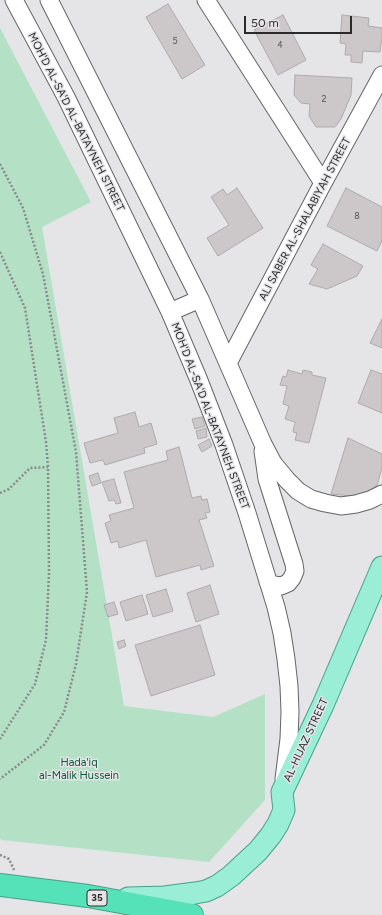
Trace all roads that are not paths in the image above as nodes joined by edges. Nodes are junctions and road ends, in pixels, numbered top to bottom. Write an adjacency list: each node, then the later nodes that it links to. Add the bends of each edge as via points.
1 (14, 0): 7 (street, MOH'D AL-SA'D AL-BATAYNEH STREET, via 66,97)
2 (49, 0): 6 (street)
3 (206, 0): 5 (street)
4 (382, 75): 5 (street, ALI SABER AL-SHALABIYAH STREET)
5 (323, 183): 8 (street, ALI SABER AL-SHALABIYAH STREET)
6 (200, 299): 7 (street); 8 (street)
7 (170, 312): 12 (street, MOH'D AL-SA'D AL-BATAYNEH STREET, via 224,445)
8 (228, 363): 9 (street)
9 (263, 444): 10 (street, via 273,463 287,480 298,491 311,498 340,506 370,500); 12 (street, via 267,479 294,564 292,578 288,583 281,586)
10 (382, 494)
11 (382, 567): 13 (main road, AL-HIJAZ STREET, via 323,705)
12 (268, 582): 13 (street, MOH'D AL-SA'D AL-BATAYNEH STREET, via 282,633 289,686 289,739)
13 (282, 792): 15 (main road, AL-HIJAZ STREET, via 284,810 271,835 232,876 217,886 206,891 165,897)
14 (1, 884): 15 (highway, 35)
15 (88, 896): 16 (highway, 35)
16 (192, 915)

